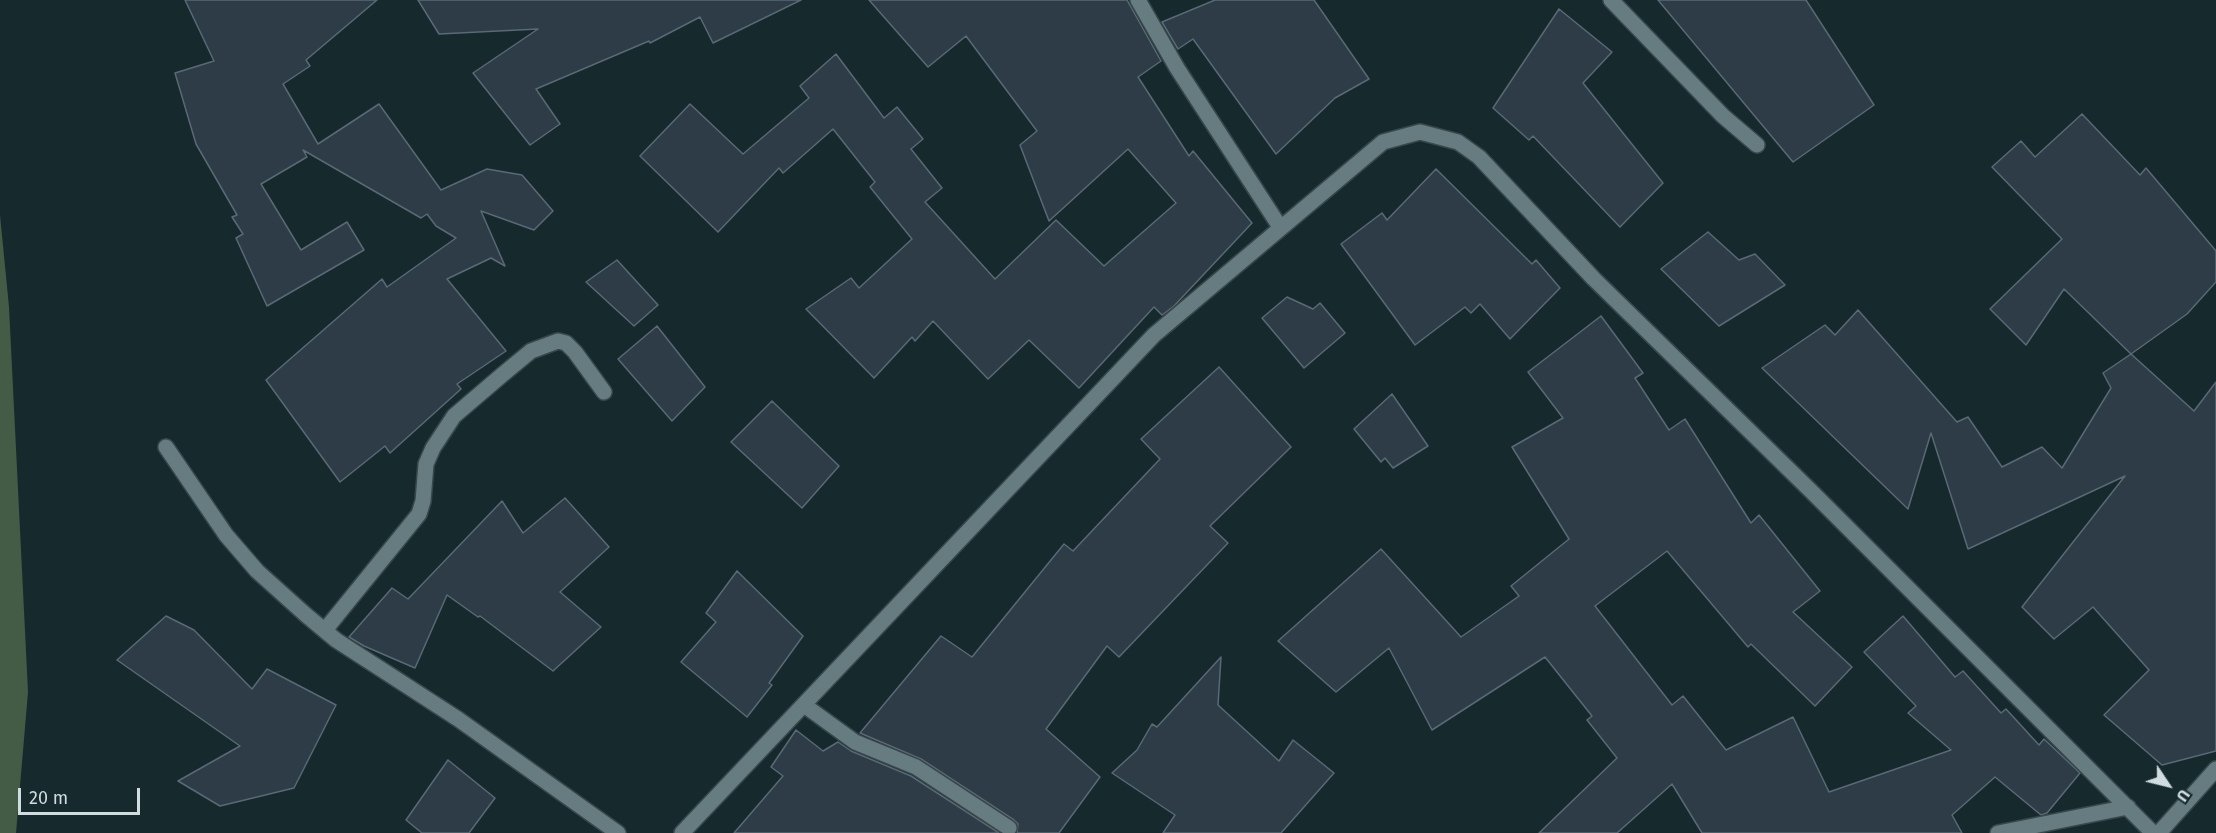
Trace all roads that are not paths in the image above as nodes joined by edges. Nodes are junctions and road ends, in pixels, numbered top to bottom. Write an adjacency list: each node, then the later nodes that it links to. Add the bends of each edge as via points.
1 (1138, 0): 4 (street)
2 (1611, 0): 3 (street)
3 (1757, 146)
4 (1280, 227): 8 (street, via 1154,335); 10 (street, via 1383,142 1420,132 1458,142 1479,157 1594,279)
5 (604, 392): 7 (street, via 575,352 558,341 531,351 502,375 454,416 426,464 419,514)
6 (166, 447): 7 (street, via 226,535 257,571)
7 (325, 630): 12 (street, via 458,718)
8 (804, 705): 11 (street, via 855,742 916,767); 13 (street)
9 (2216, 769): 16 (street)
10 (2128, 807): 14 (street); 15 (street)
11 (1009, 828)
12 (618, 833)
13 (682, 833)
14 (1998, 833)
15 (2153, 833)
16 (2159, 833)

